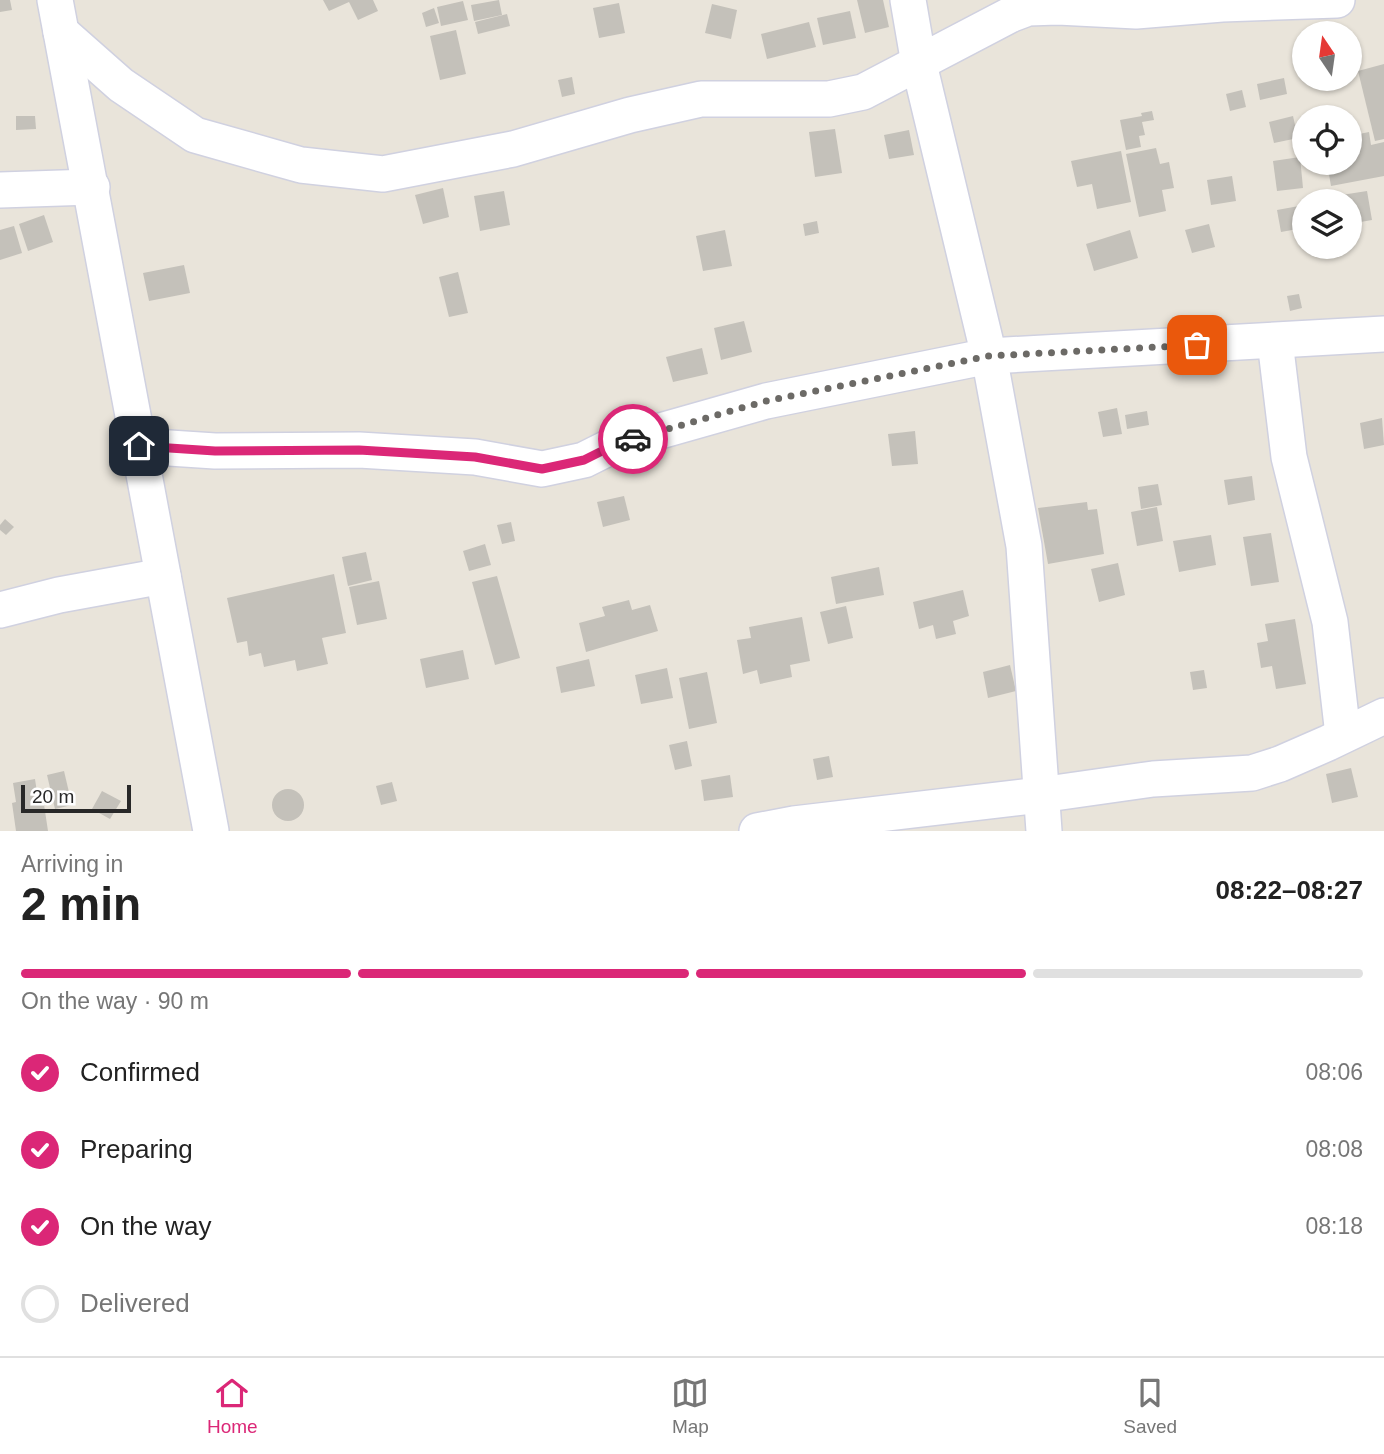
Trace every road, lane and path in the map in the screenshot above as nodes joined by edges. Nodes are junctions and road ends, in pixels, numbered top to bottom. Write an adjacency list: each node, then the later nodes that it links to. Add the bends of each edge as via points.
1 (908, 0): 4 (street)
2 (1337, 0): 4 (street, via 1136,11 1028,8)
3 (58, 16): 4 (street, via 121,85 195,135 301,165 383,174 513,149 701,99 846,97); 5 (street)
4 (919, 64): 9 (street)
5 (92, 187): 6 (street); 10 (street)
6 (0, 190)
7 (1384, 334): 8 (street)
8 (1275, 341): 9 (street); 14 (street, via 1289,457 1331,622)
9 (989, 356): 10 (street, via 766,401 618,443 584,460 542,469 475,457 359,450 215,451); 15 (street, via 1024,546)
10 (139, 446): 11 (street)
11 (163, 576): 12 (street); 16 (street)
12 (0, 610)
13 (1384, 716): 14 (street)
14 (1343, 735): 15 (street, via 1252,773 1153,779)
15 (1040, 795): 17 (street); 18 (street)
16 (211, 831)
17 (757, 831)
18 (1044, 831)

